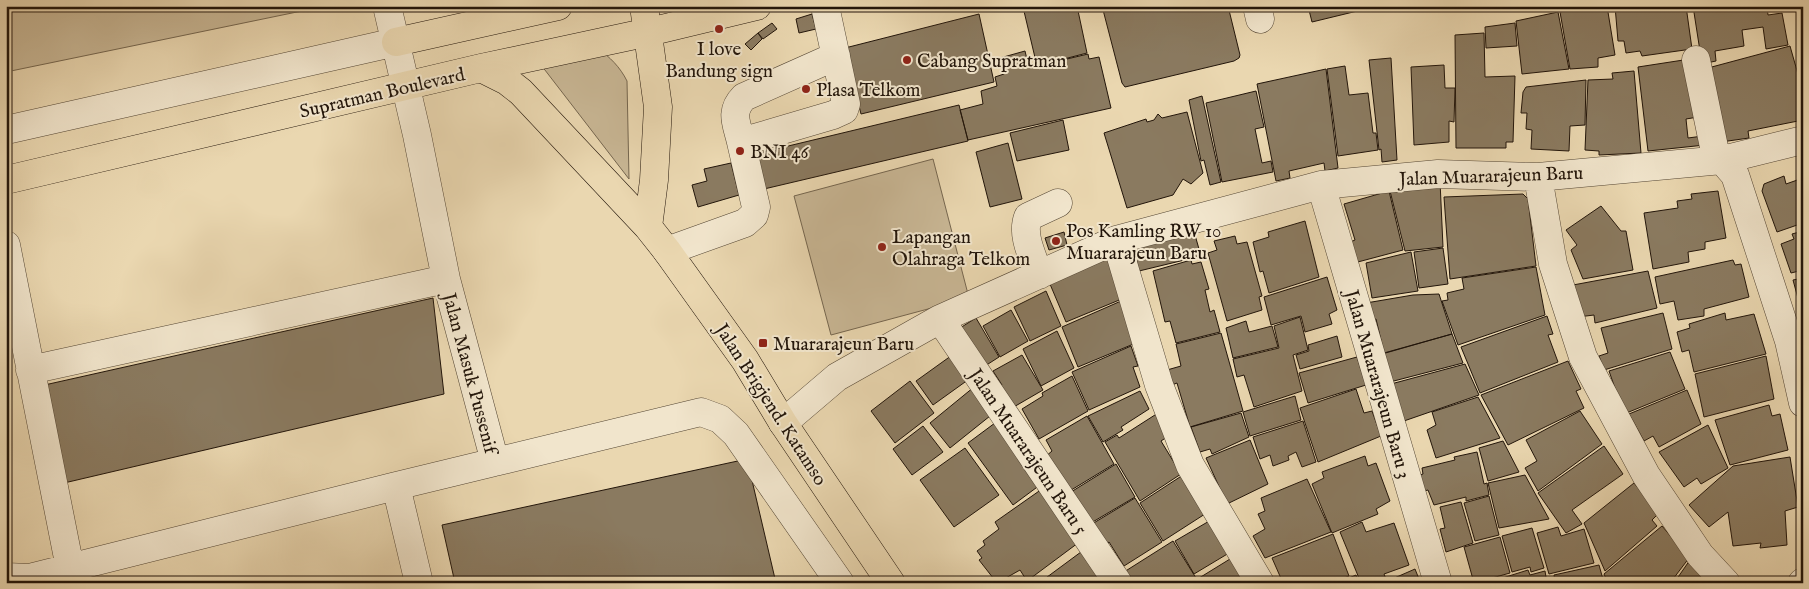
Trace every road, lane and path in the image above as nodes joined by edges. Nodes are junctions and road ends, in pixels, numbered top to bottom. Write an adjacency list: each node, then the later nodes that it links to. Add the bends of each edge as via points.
1 (387, 6): 6 (street, Jalan Masuk Pussenif)
2 (558, 6): 6 (main road)
3 (757, 6): 5 (main road, Supratman Boulevard)
4 (825, 6): 7 (street)
5 (647, 19): 9 (main road, Supratman Boulevard); 19 (main road, via 658,107)
6 (396, 42): 10 (street, Jalan Masuk Pussenif); 11 (street)
7 (836, 56): 13 (street, via 744,97 734,114); 13 (street, via 846,104 844,110)
8 (1696, 60): 14 (street, via 1715,152)
9 (481, 68): 10 (main road, Supratman Boulevard); 19 (main road, Jalan Brigjend. Katamso, via 521,92)
10 (406, 87): 16 (main road, Supratman Boulevard); 24 (street, Jalan Masuk Pussenif)
11 (6, 130)
12 (1803, 140): 14 (street, Jalan Muararajeun Baru)
13 (741, 142): 22 (street, via 756,207 754,215 745,223)
14 (1722, 160): 15 (street, Jalan Muararajeun Baru); 27 (street, via 1735,175 1789,341)
15 (1538, 177): 17 (street, Jalan Muararajeun Baru, via 1438,174); 39 (street, via 1553,264 1583,357 1646,475 1700,555)
16 (6, 180)
17 (1321, 185): 20 (street, Jalan Muararajeun Baru); 38 (street, Jalan Muararajeun Baru 3)
18 (1058, 203): 23 (street, via 1028,217 1025,224 1027,242)
19 (648, 227): 22 (main road, Jalan Brigjend. Katamso)
20 (1116, 240): 23 (street, Jalan Muararajeun Baru); 37 (street, via 1159,385 1190,465)
21 (6, 245): 26 (street)
22 (667, 251): 28 (main road, Jalan Brigjend. Katamso, via 745,360)
23 (1039, 275): 25 (street, Jalan Muararajeun Baru)
24 (446, 279): 26 (street); 29 (street, Jalan Masuk Pussenif)
25 (940, 319): 28 (street, Jalan Muararajeun Baru, via 837,377); 36 (street, Jalan Muararajeun Baru 5)
26 (30, 370): 31 (street)
27 (1803, 403)
28 (783, 423): 35 (main road, Jalan Brigjend. Katamso)
29 (495, 462): 30 (street, Jalan Masuk Pussenif); 34 (street, via 701,412 720,419 736,434)
30 (396, 486): 31 (street, Jalan Masuk Pussenif); 33 (street)
31 (70, 568): 32 (street, Jalan Masuk Pussenif)
32 (22, 579)
33 (420, 583)
34 (840, 583)
35 (891, 583)
36 (1118, 583)
37 (1260, 583)
38 (1438, 583)
39 (1726, 583)

